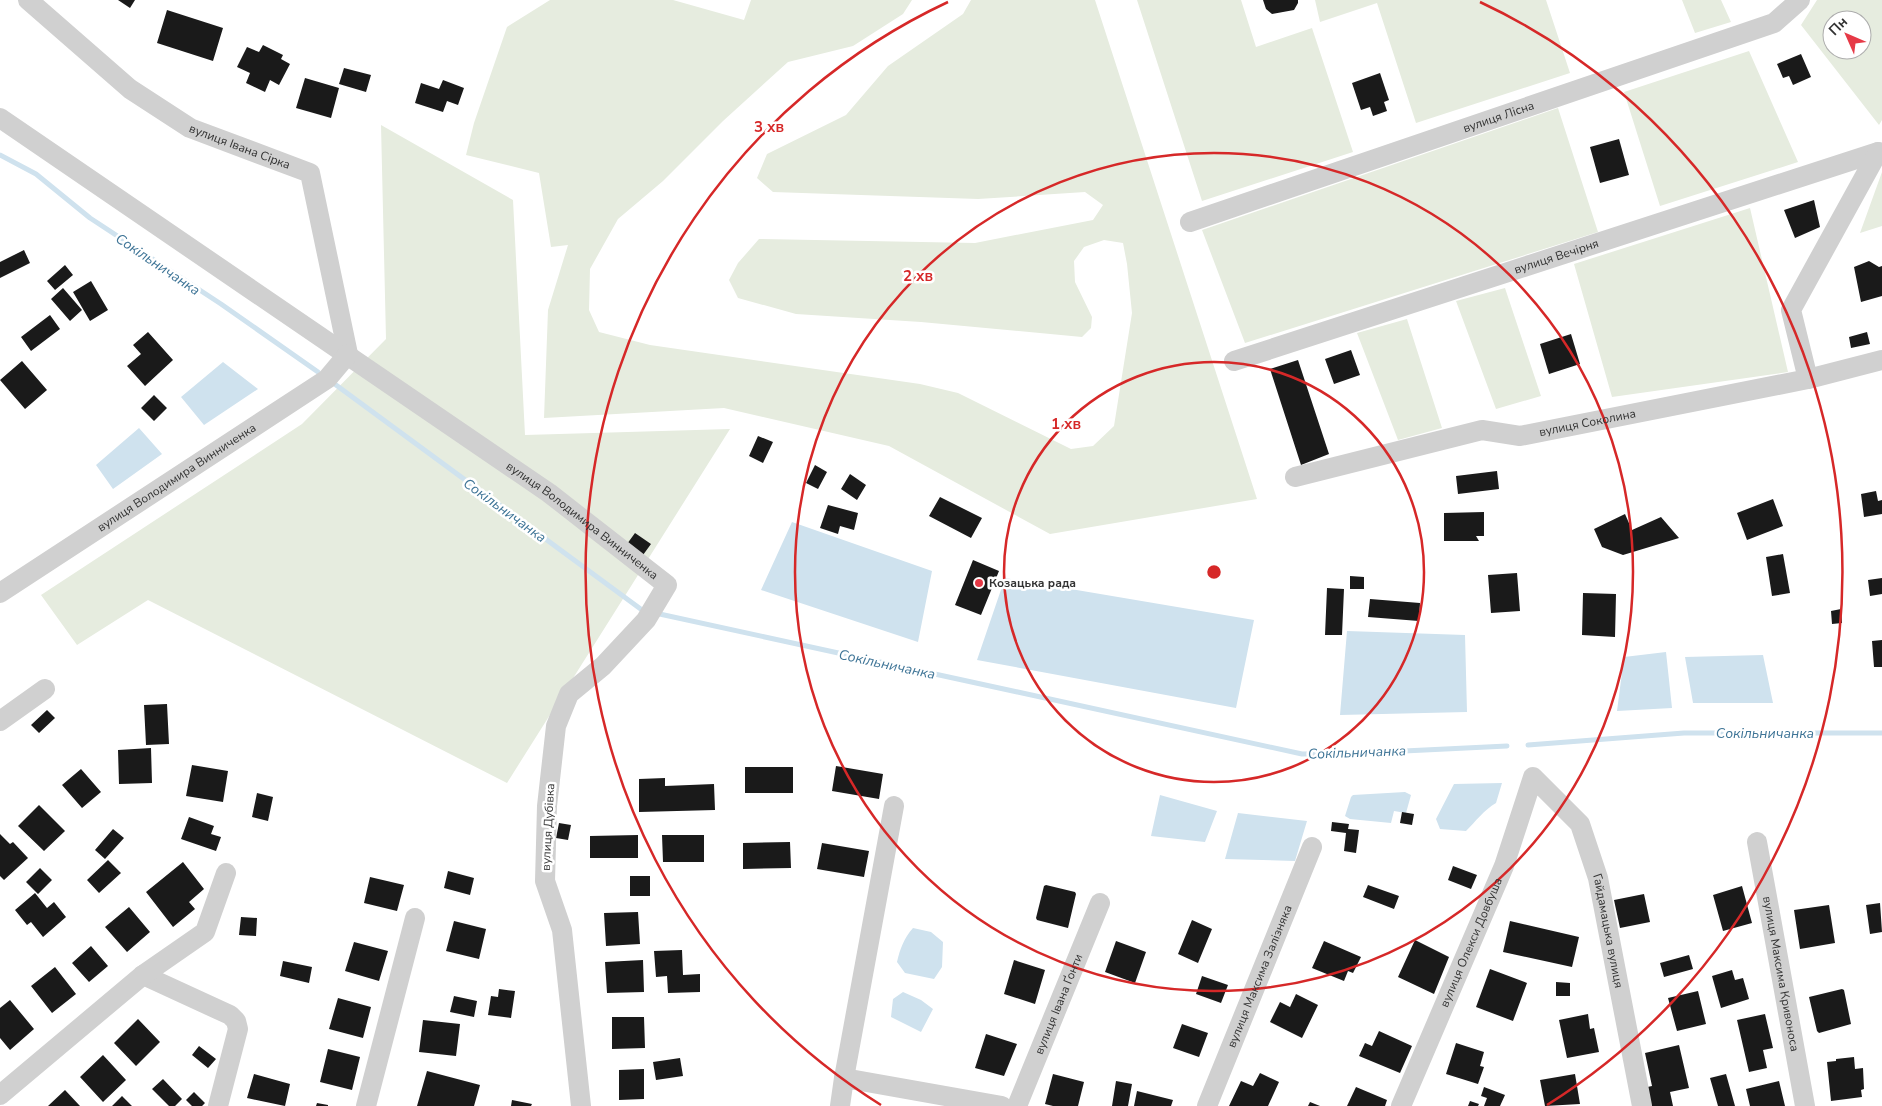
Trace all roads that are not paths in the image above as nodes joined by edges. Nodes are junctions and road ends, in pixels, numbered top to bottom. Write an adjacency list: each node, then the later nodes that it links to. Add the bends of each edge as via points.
1 (28, 0): 5 (street, вулиця Івана Сірка, via 130,89 190,128 310,173)
2 (1800, 0): 4 (street, вулиця Лісна, via 1774,23)
3 (0, 118): 5 (street, вулиця Володимира Винниченка)
4 (1190, 222)
5 (348, 354): 10 (street, вулиця Володимира Винниченка, via 549,493); 11 (street, вулиця Володимира Винниченка, via 327,379)
6 (1882, 360): 8 (street, вулиця Соколина)
7 (1234, 361): 8 (street, вулиця Вечірня, via 1878,152 1791,310)
8 (1808, 379): 9 (street, вулиця Соколина, via 1520,436 1482,430)
9 (1295, 477)
10 (667, 585): 26 (street, вулиця Дубівка, via 649,616 603,666 570,694 556,726 545,880 562,930)
11 (0, 593)
12 (45, 689): 13 (street)
13 (0, 721)
14 (1532, 777): 31 (street, вулиця Олекси Довбуша, via 1504,866); 32 (street, Гайдамацька вулиця, via 1580,824 1598,878)
15 (894, 806): 22 (street)
16 (1757, 842): 33 (street, вулиця Максима Кривоноса)
17 (1312, 847): 30 (street, вулиця Максима Залізняка)
18 (226, 873): 21 (street, via 205,932)
19 (1100, 903): 29 (street, вулиця Івана Ґонти)
20 (415, 918): 25 (street)
21 (143, 975): 23 (street); 24 (street, via 230,1015 236,1021 238,1029)
22 (844, 1078): 27 (street); 28 (street)
23 (0, 1095)
24 (218, 1106)
25 (366, 1106)
26 (581, 1106)
27 (840, 1106)
28 (1002, 1106)
29 (1017, 1106)
30 (1207, 1106)
31 (1401, 1106)
32 (1642, 1106)
33 (1805, 1106)

